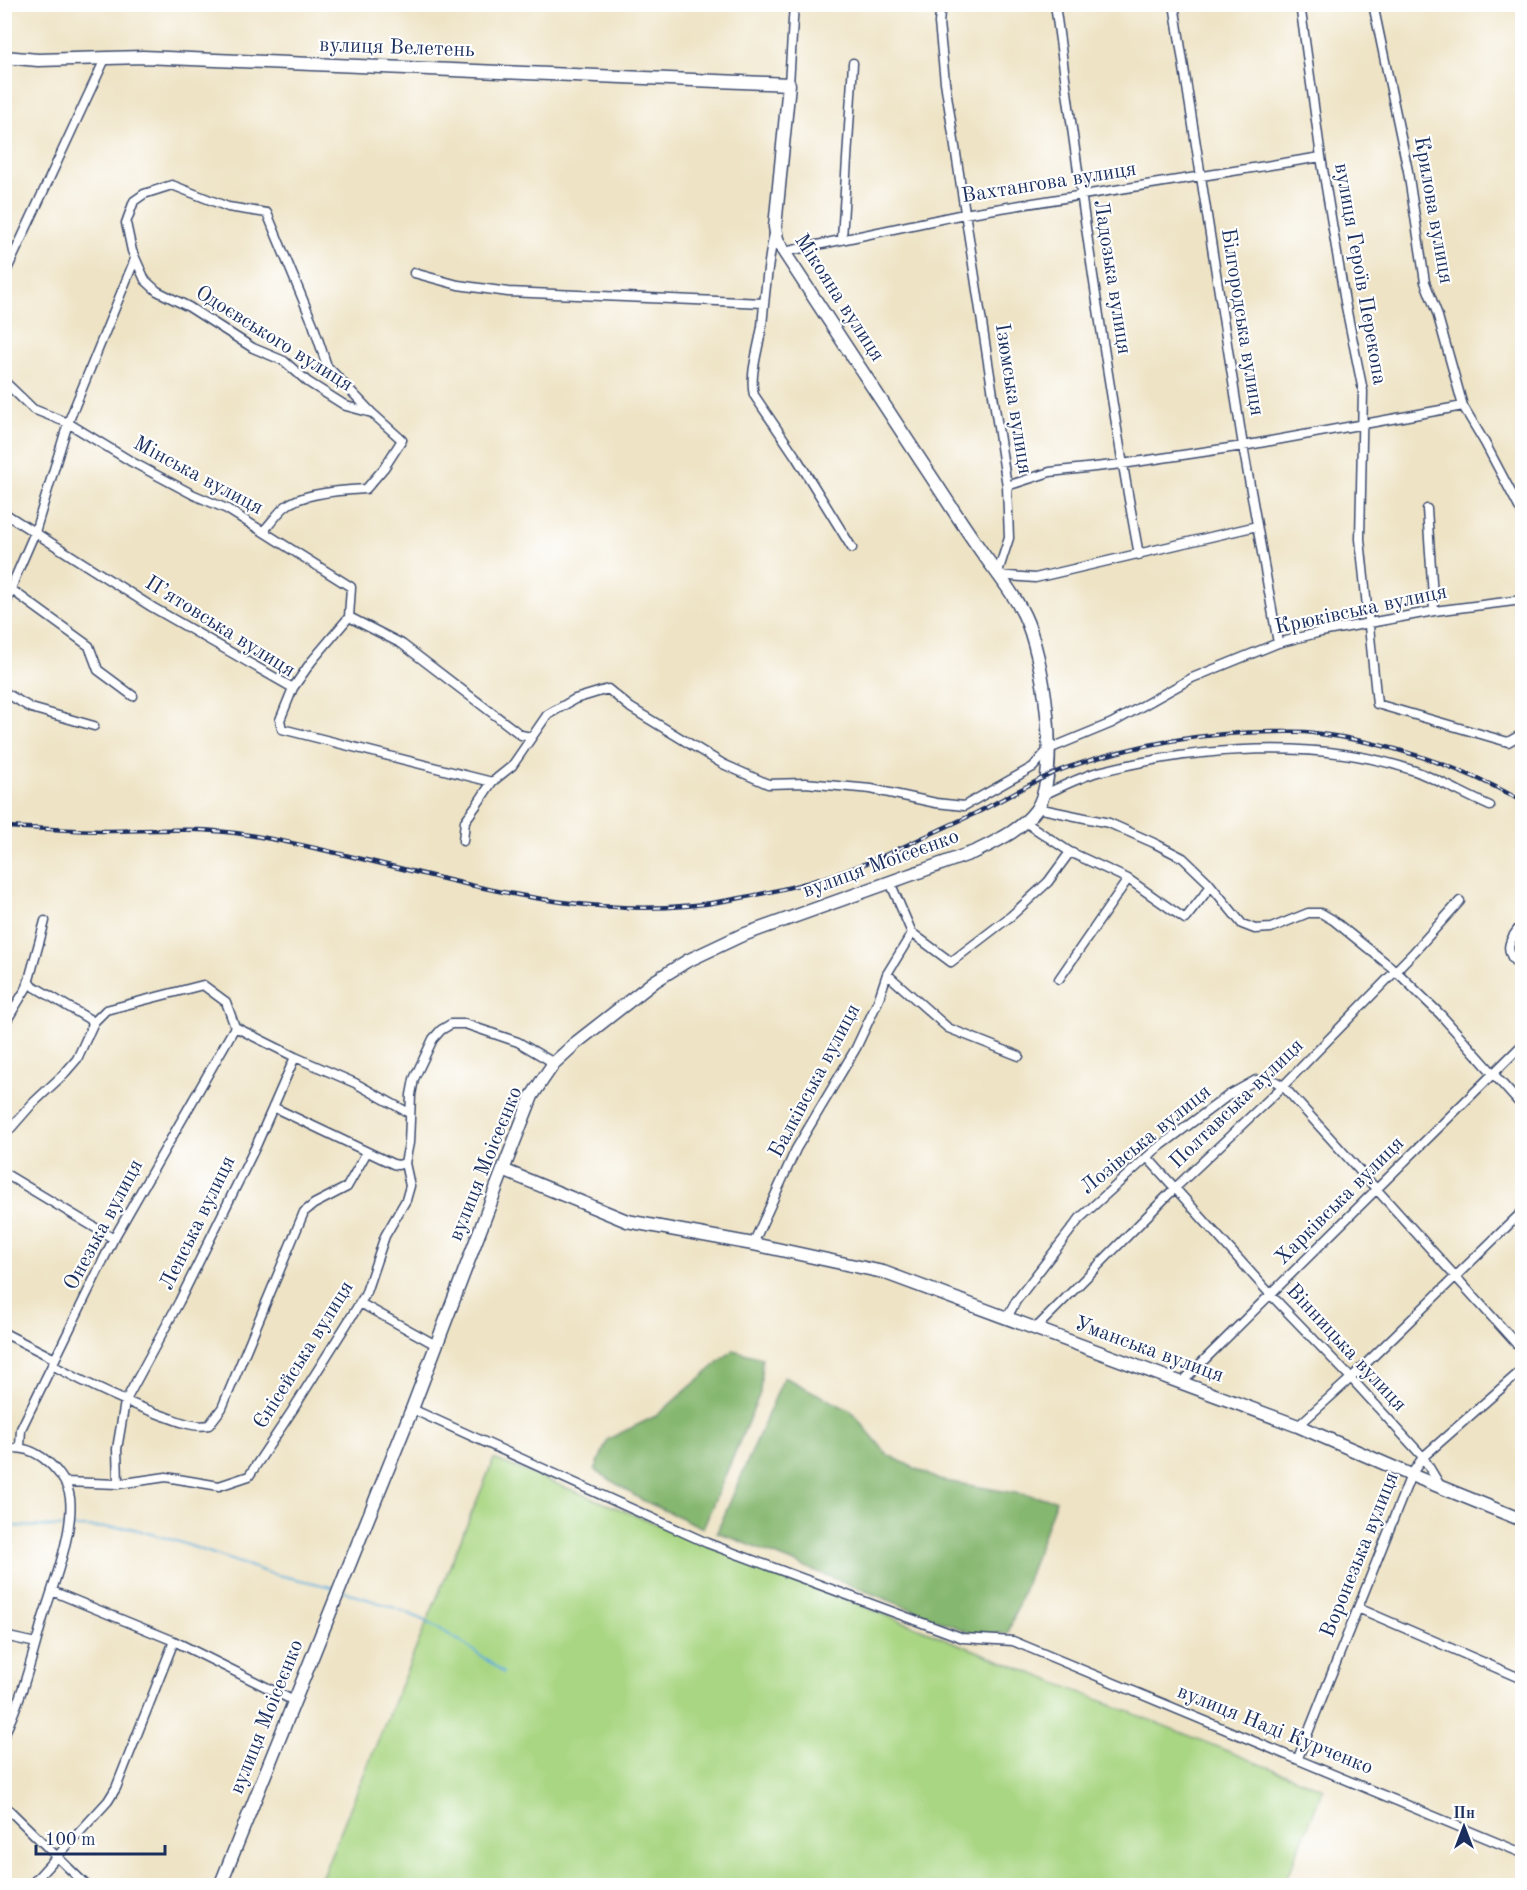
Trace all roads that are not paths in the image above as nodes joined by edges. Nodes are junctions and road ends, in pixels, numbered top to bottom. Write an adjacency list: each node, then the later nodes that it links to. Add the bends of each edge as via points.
1 (794, 4): 10 (street, Мікояна вулиця)
2 (941, 4): 14 (street, Ізюмська вулиця, via 945,82)
3 (1055, 4): 13 (street, Ладозька вулиця)
4 (1174, 4): 12 (street, Білгородська вулиця)
5 (1300, 4): 11 (street, вулиця Героїв Перекопа)
6 (1373, 4): 23 (street, Крилова вулиця, via 1408,171 1425,282)
7 (4, 57): 8 (street, вулиця Велетень)
8 (105, 58): 10 (street, вулиця Велетень); 20 (street)
9 (853, 63): 16 (street)
10 (789, 84): 15 (street, Мікояна вулиця)
11 (1321, 157): 12 (street, Вахтангова вулиця); 26 (street, вулиця Героїв Перекопа, via 1363,391)
12 (1201, 176): 13 (street, Вахтангова вулиця); 27 (street, Білгородська вулиця)
13 (1081, 197): 14 (street, Вахтангова вулиця); 28 (street, Ладозька вулиця)
14 (964, 214): 16 (street, Вахтангова вулиця); 29 (street, Ізюмська вулиця)
15 (775, 227): 17 (street, Мікояна вулиця); 21 (street)
16 (842, 239): 17 (street, Вахтангова вулиця)
17 (784, 252): 39 (street, Мікояна вулиця)
18 (135, 259): 24 (street, Одоєвського вулиця, via 145,280 157,291 253,348 284,361 346,406); 24 (street, Одоєвського вулиця, via 126,223 134,201 144,194 172,185 228,207 267,213 327,366); 25 (street)
19 (414, 273): 21 (street, via 458,285 508,292)
20 (4, 276)
21 (764, 303): 36 (street, via 751,383 754,395)
22 (4, 381): 25 (street, Мінська вулиця, via 33,409)
23 (1463, 406): 26 (street); 32 (street, Крилова вулиця)
24 (372, 413): 34 (street, Одоєвського вулиця, via 402,440 366,489 304,499 287,506)
25 (68, 423): 34 (street, Мінська вулиця, via 132,462); 35 (street)
26 (1362, 425): 27 (street); 46 (street, вулиця Героїв Перекопа, via 1360,539)
27 (1243, 446): 28 (street); 33 (street, Білгородська вулиця)
28 (1122, 464): 29 (street, via 1050,472); 37 (street, Ладозька вулиця)
29 (1007, 486): 39 (street, Ізюмська вулиця, via 1009,538)
30 (1427, 509): 44 (street)
31 (4, 513): 35 (street, П’ятовська вулиця)
32 (1522, 513)
33 (1257, 526): 37 (street); 47 (street, Білгородська вулиця)
34 (263, 531): 45 (street, Мінська вулиця, via 351,587)
35 (34, 532): 40 (street); 48 (street, П’ятовська вулиця, via 152,607)
36 (852, 548)
37 (1139, 555): 39 (street, via 1035,578)
38 (4, 572): 40 (street)
39 (997, 574): 54 (street, via 1021,610 1037,649)
40 (15, 578): 41 (street)
41 (12, 590): 43 (street); 50 (street, via 89,646 98,670)
42 (1522, 600): 44 (street, Крюківська вулиця)
43 (4, 610)
44 (1434, 611): 46 (street, Крюківська вулиця)
45 (349, 617): 48 (street); 53 (street, via 402,644 521,735)
46 (1367, 624): 47 (street, Крюківська вулиця); 52 (street, вулиця Героїв Перекопа, via 1377,704 1508,742)
47 (1278, 643): 54 (street, Крюківська вулиця, via 1192,678 1112,723)
48 (293, 688): 55 (street, П’ятовська вулиця, via 280,720 282,729)
49 (4, 692): 51 (street, via 31,708)
50 (133, 696)
51 (94, 726)
52 (1522, 734)
53 (531, 737): 54 (street, via 547,715 575,699 609,689 632,708 723,765 768,784 871,789 964,806 1034,767); 55 (street, via 512,766)
54 (1049, 749): 56 (street)
55 (492, 782): 60 (street, via 465,821)
56 (1044, 792): 57 (street, via 1096,773 1158,760 1301,749 1415,771); 58 (street, вулиця Моісеєнко)
57 (1490, 806)
58 (1037, 808): 59 (street, вулиця Моісеєнко); 64 (street, via 1109,823 1154,843 1183,858)
59 (1025, 822): 61 (street); 63 (street, вулиця Моісеєнко, via 998,841)
60 (462, 841)
61 (1070, 852): 62 (street); 68 (street, via 1048,882 951,962)
62 (1128, 879): 64 (street, via 1185,919); 72 (street)
63 (890, 882): 68 (street); 80 (street, вулиця Моісеєнко, via 740,936 687,961 651,984)
64 (1211, 886): 70 (street, via 1242,924 1255,929 1271,928 1308,913 1321,913)
65 (1460, 901): 70 (street, Полтавська вулиця)
66 (45, 921): 73 (street)
67 (1522, 924): 69 (street, via 1511,938 1509,952)
68 (912, 933): 71 (street, Балківська вулиця)
69 (1522, 969)
70 (1396, 971): 81 (street); 82 (street, Полтавська вулиця)
71 (887, 974): 78 (street, via 948,1028); 96 (street, Балківська вулиця, via 856,1048 796,1149)
72 (1059, 979)
73 (28, 983): 74 (street); 75 (street)
74 (94, 1022): 76 (street, via 106,1010 202,986 226,1002); 86 (street, via 76,1059)
75 (4, 1025)
76 (235, 1027): 79 (street); 95 (street, Онезька вулиця)
77 (1522, 1045): 81 (street, Харківська вулиця)
78 (1019, 1056)
79 (295, 1057): 84 (street, Ленська вулиця); 85 (street)
80 (554, 1064): 85 (street, Єнісейська вулиця, via 518,1042 465,1024 451,1024 441,1030 425,1053 414,1079); 90 (street, вулиця Моісеєнко, via 532,1096)
81 (1493, 1075): 83 (street); 93 (street, Харківська вулиця)
82 (1283, 1086): 88 (street, Лозівська вулиця, via 1273,1080 1256,1080 1229,1095); 92 (street, Полтавська вулиця); 93 (street)
83 (1522, 1106)
84 (273, 1107): 87 (street); 109 (street, Ленська вулиця, via 179,1302)
85 (410, 1113): 89 (street, Єнісейська вулиця)
86 (4, 1136)
87 (367, 1152): 89 (street, via 398,1165); 109 (street, via 347,1187 304,1212 222,1408 209,1425 195,1426)
88 (1147, 1156): 92 (street, Вінницька вулиця); 100 (street, Лозівська вулиця, via 1080,1218)
89 (405, 1163): 99 (street, Єнісейська вулиця, via 410,1186 406,1200 385,1236)
90 (502, 1170): 96 (street, Уманська вулиця, via 627,1221); 103 (street, вулиця Моісеєнко)
91 (4, 1173): 95 (street)
92 (1175, 1188): 98 (street, Вінницька вулиця); 101 (street, Полтавська вулиця)
93 (1376, 1191): 97 (street); 98 (street, Харківська вулиця)
94 (1522, 1212): 97 (street)
95 (114, 1239): 105 (street, Онезька вулиця)
96 (753, 1244): 100 (street, Уманська вулиця, via 883,1272)
97 (1455, 1276): 104 (street); 107 (street)
98 (1271, 1295): 107 (street, Вінницька вулиця); 108 (street, Харківська вулиця)
99 (360, 1303): 103 (street); 117 (street, Єнісейська вулиця, via 249,1476 219,1486 166,1477)
100 (1007, 1318): 101 (street, Уманська вулиця)
101 (1035, 1329): 108 (street, Уманська вулиця)
102 (4, 1333): 105 (street)
103 (436, 1345): 110 (street, вулиця Моісеєнко)
104 (1522, 1350)
105 (54, 1362): 109 (street); 112 (street, Онезька вулиця, via 21,1429)
106 (1522, 1370): 114 (street, Воронезька вулиця)
107 (1351, 1378): 111 (street); 114 (street, Вінницька вулиця)
108 (1182, 1382): 111 (street, Уманська вулиця)
109 (125, 1402): 117 (street, Ленська вулиця, via 117,1449)
110 (412, 1409): 126 (street, вулиця Моісеєнко); 128 (street, вулиця Наді Курченко, via 707,1543 963,1638 1013,1641)
111 (1298, 1426): 115 (street, Уманська вулиця)
112 (20, 1447): 113 (street); 116 (street, via 44,1458)
113 (4, 1450)
114 (1423, 1457): 115 (street, Воронезька вулиця); 118 (street, Вінницька вулиця)
115 (1411, 1475): 118 (street, Уманська вулиця); 121 (street, Воронезька вулиця)
116 (64, 1482): 117 (street); 120 (street, via 70,1516)
117 (118, 1484)
118 (1441, 1487): 119 (street, Уманська вулиця)
119 (1522, 1520)
120 (52, 1591): 123 (street); 124 (street)
121 (1358, 1608): 125 (street); 128 (street, Воронезька вулиця)
122 (4, 1636): 124 (street)
123 (174, 1641): 126 (street); 131 (street, via 116,1788)
124 (36, 1643): 127 (street)
125 (1522, 1678)
126 (294, 1701): 134 (street, вулиця Моісеєнко)
127 (4, 1735)
128 (1298, 1758): 130 (street, вулиця Наді Курченко)
129 (4, 1805): 131 (street)
130 (1522, 1853)
131 (57, 1857): 132 (street); 133 (street)
132 (30, 1886)
133 (87, 1886)
134 (220, 1886)

